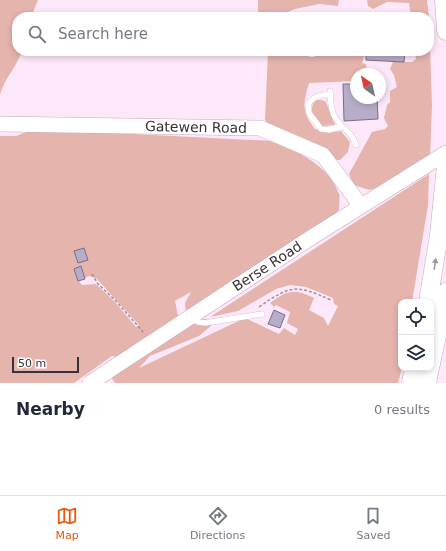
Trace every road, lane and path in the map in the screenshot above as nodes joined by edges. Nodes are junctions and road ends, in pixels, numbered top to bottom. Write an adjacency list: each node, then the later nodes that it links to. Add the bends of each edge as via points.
1 (444, 0): 2 (highway)
2 (446, 31)
3 (0, 124): 8 (main road, Gatewen Road, via 260,128 323,155)
4 (342, 126): 4 (lane, via 331,106 330,93 315,97 308,104 309,113 321,129 329,130); 5 (lane, via 350,132)
5 (356, 145)
6 (446, 153): 8 (main road, Berse Road)
7 (446, 166): 11 (highway, one-way to 7)
8 (361, 206): 15 (main road, Berse Road)
9 (92, 274): 16 (path, via 98,284)
10 (446, 292): 17 (highway)
11 (428, 299)
12 (331, 300): 14 (path, via 294,288 276,296)
13 (262, 314): 14 (lane)
14 (246, 316): 15 (lane, via 205,323)
15 (189, 318): 16 (main road, Berse Road)
16 (151, 342): 20 (main road, Berse Road)
17 (434, 350)
18 (413, 371): 21 (highway)
19 (429, 371): 22 (highway)
20 (90, 383)
21 (411, 383)
22 (427, 383)

